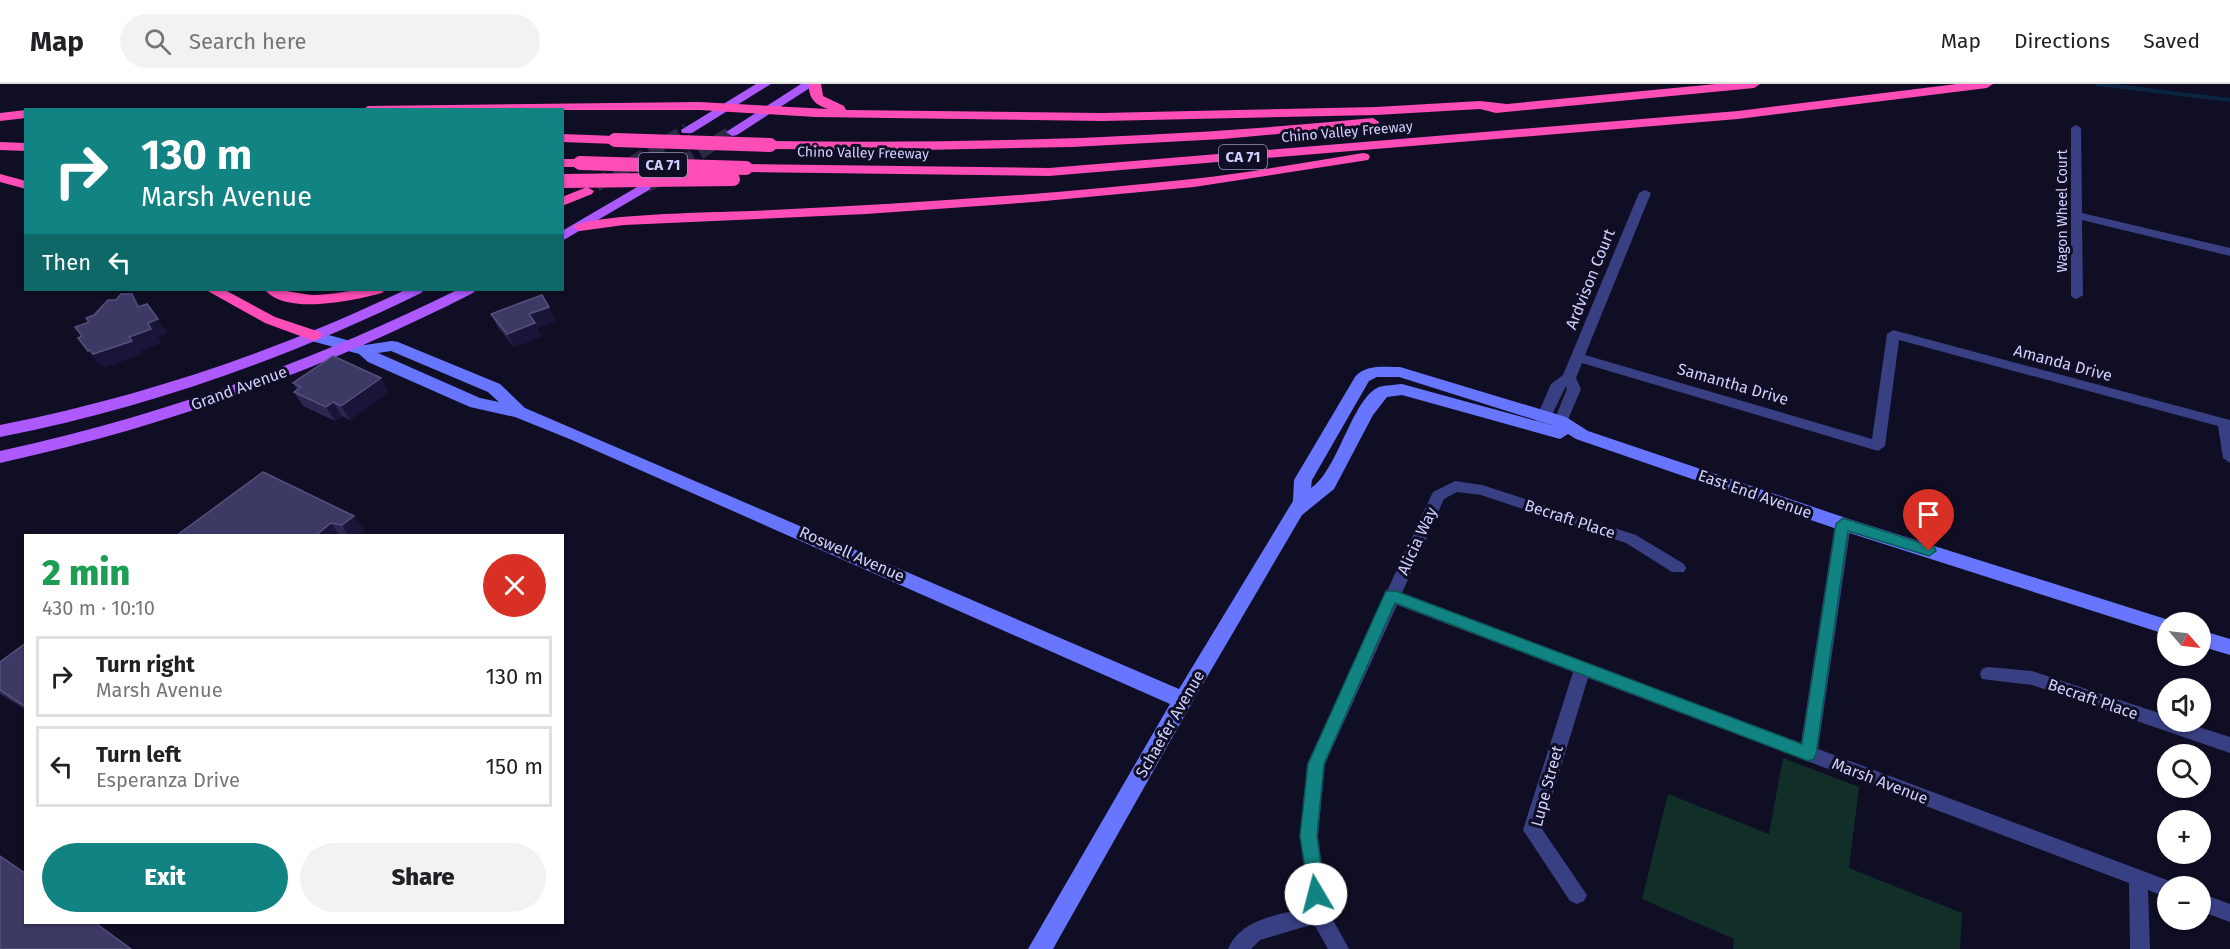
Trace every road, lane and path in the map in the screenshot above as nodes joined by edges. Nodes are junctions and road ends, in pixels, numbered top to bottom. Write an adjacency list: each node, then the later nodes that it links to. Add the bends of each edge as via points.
1 (765, 84): 6 (main road)
2 (810, 84): 9 (main road)
3 (815, 84): 11 (highway, via 814,94 819,100)
4 (1754, 84): 7 (highway, Chino Valley Freeway / CA 71)
5 (1987, 84): 18 (highway, Chino Valley Freeway / CA 71, via 1738,115)
6 (725, 108): 8 (highway); 9 (highway); 15 (main road)
7 (1507, 108): 11 (highway, via 1480,105 1125,117); 17 (highway, Chino Valley Freeway / CA 71, bridge, via 1177,138 959,147)
8 (564, 109)
9 (767, 110): 11 (highway); 16 (main road)
10 (24, 114): 12 (highway)
11 (856, 114)
12 (0, 119): 13 (highway)
13 (24, 121)
14 (2076, 128): 30 (street, Wagon Wheel Court)
15 (687, 130)
16 (732, 132)
17 (564, 138)
18 (1401, 145): 22 (highway, Chino Valley Freeway / CA 71, via 1049,172); 31 (highway, via 1356,160 1110,192 866,210 624,221)
19 (0, 146): 20 (highway)
20 (24, 147)
21 (564, 162): 22 (highway, Chino Valley Freeway / CA 71, bridge)
22 (833, 170): 24 (highway, bridge, via 780,178)
23 (0, 178): 25 (highway)
24 (564, 181)
25 (24, 184)
26 (644, 187): 31 (main road)
27 (591, 189): 29 (main road)
28 (1645, 193): 42 (street, Ardvison Court)
29 (564, 203)
30 (2077, 215): 33 (street); 39 (street, Wagon Wheel Court)
31 (580, 227): 32 (main road)
32 (564, 236)
33 (2230, 252)
34 (216, 291): 40 (highway, via 270,320)
35 (277, 291): 36 (highway, via 309,299)
36 (372, 291)
37 (414, 291): 40 (main road, Grand Avenue)
38 (466, 291): 41 (main road, Grand Avenue)
39 (2077, 295)
40 (314, 336): 41 (main road, Roswell Avenue); 48 (main road, Grand Avenue, via 150,396)
41 (357, 348): 50 (main road, Grand Avenue, via 156,417); 62 (main road, Roswell Avenue, via 476,403 519,412 785,525)
42 (1577, 357): 44 (street, Ardvison Court); 49 (street, Samantha Drive)
43 (1387, 370): 46 (main road, East End Avenue); 53 (main road, Schaefer Avenue, via 1363,377 1303,480)
44 (1569, 378): 46 (street, Ardvison Court, via 1558,384); 47 (street, Ardvison Court, via 1574,388)
45 (1390, 389): 46 (main road, East End Avenue); 53 (main road, Schaefer Avenue, via 1378,396 1326,487)
46 (1541, 422): 47 (main road, East End Avenue)
47 (1558, 427): 54 (main road, East End Avenue)
48 (0, 432)
49 (1878, 446): 51 (street, Amanda Drive, via 1893,334 2225,423)
50 (0, 457)
51 (2230, 458)
52 (1455, 486): 55 (street, Becraft Place, via 1482,490 1631,539); 56 (street, Alicia Way, via 1438,496)
53 (1302, 500): 62 (main road, Schaefer Avenue)
54 (1843, 524): 57 (main road, East End Avenue); 64 (street)
55 (1678, 568)
56 (1391, 596): 60 (street, Marsh Avenue); 69 (street, Alicia Way, via 1316,764 1309,836)
57 (2157, 624)
58 (2211, 641): 59 (main road)
59 (2230, 647)
60 (1583, 668): 64 (street, Marsh Avenue); 67 (street, Lupe Street, via 1532,830)
61 (1988, 674): 63 (street, Becraft Place, via 2032,678)
62 (1183, 699): 71 (main road, Schaefer Avenue)
63 (2230, 745)
64 (1808, 754): 65 (street, Marsh Avenue)
65 (2138, 878): 66 (street, Marsh Avenue); 74 (street)
66 (2157, 885)
67 (1576, 895)
68 (2211, 906): 70 (street)
69 (1318, 913): 72 (street, via 1254,932); 73 (street)
70 (2230, 913)
71 (1040, 949)
72 (1238, 949)
73 (1339, 949)
74 (2140, 949)

